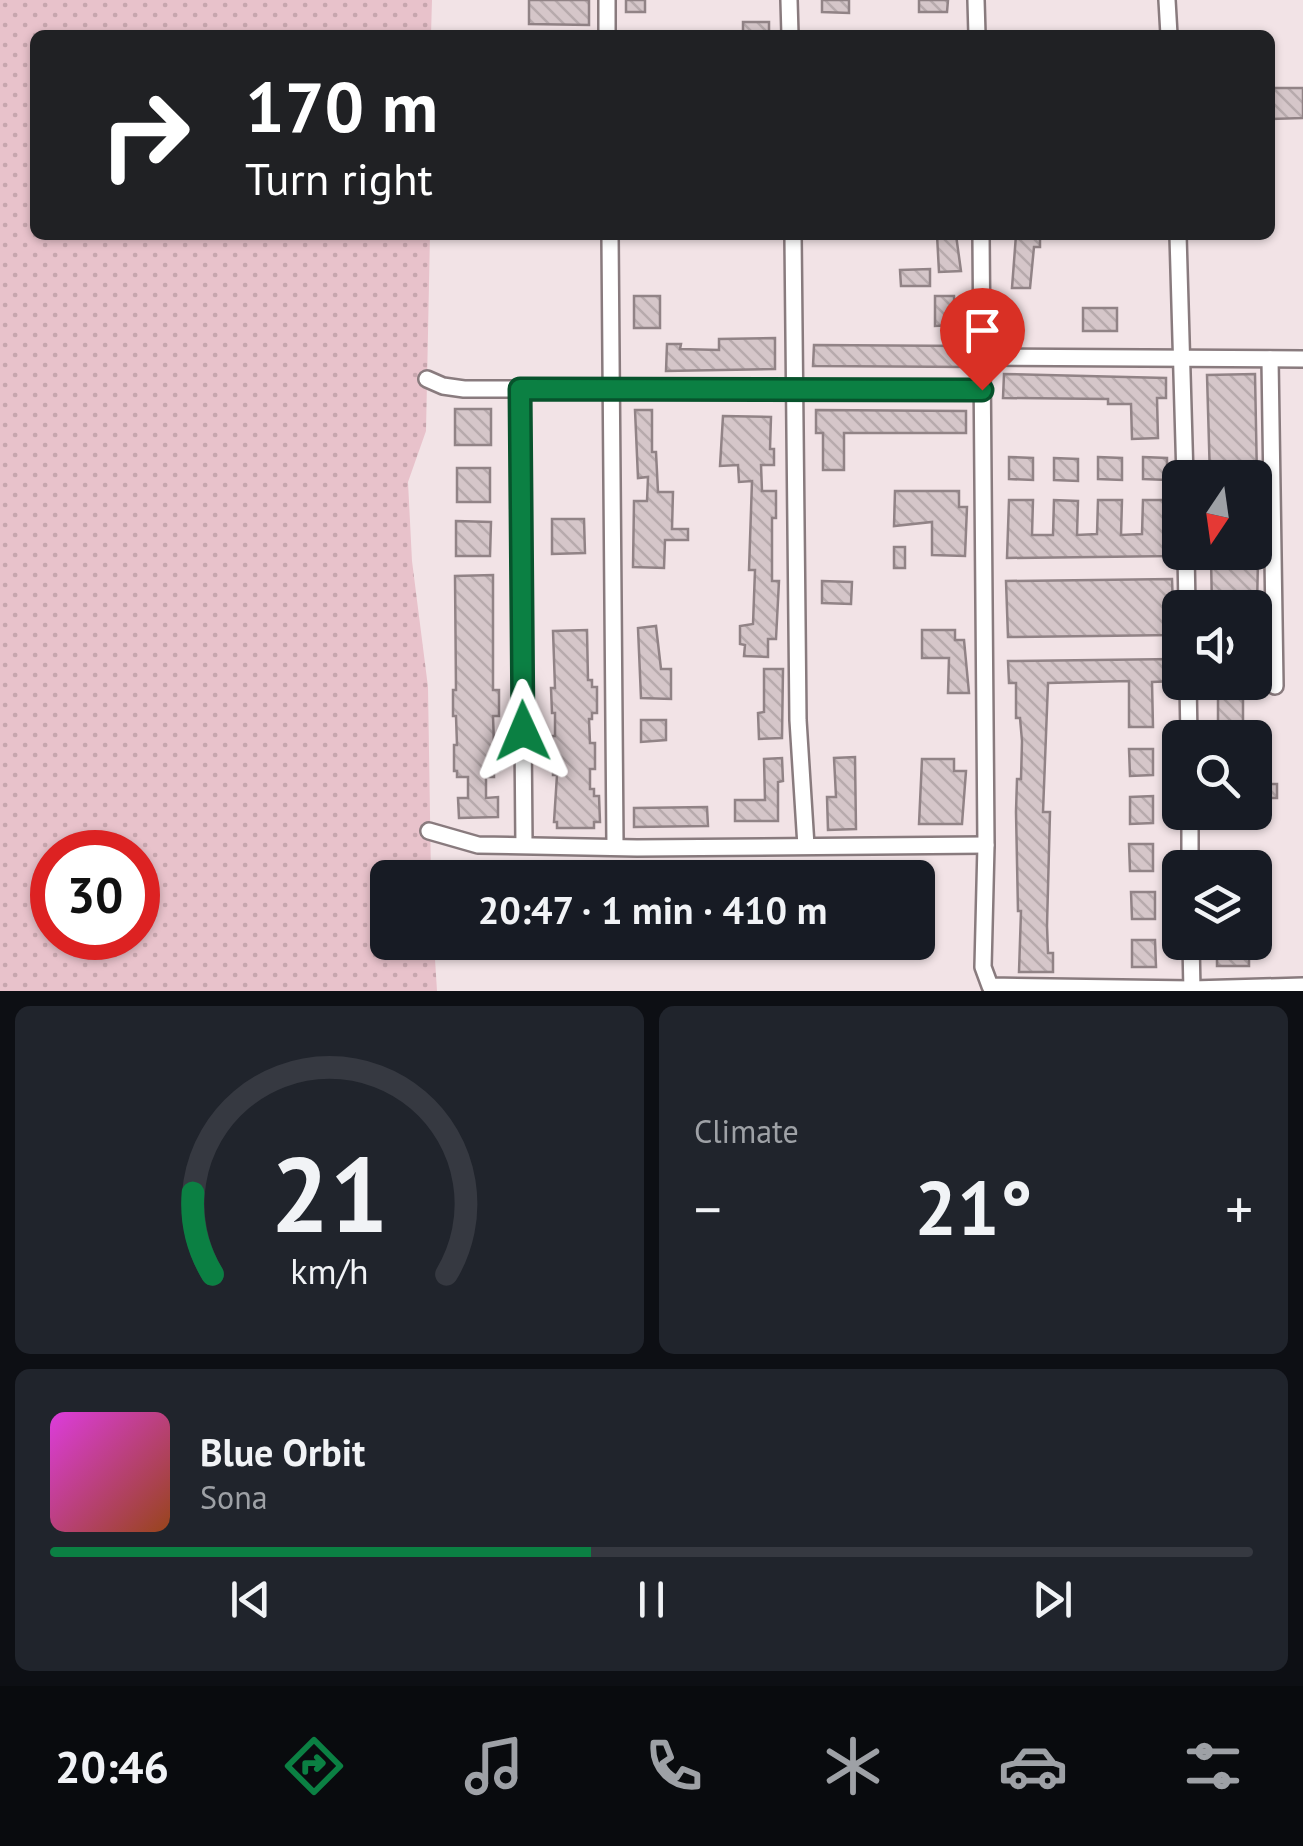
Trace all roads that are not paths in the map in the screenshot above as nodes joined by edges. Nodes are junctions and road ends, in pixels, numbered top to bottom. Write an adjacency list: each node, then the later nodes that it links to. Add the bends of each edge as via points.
1 (607, 0): 5 (street)
2 (790, 0): 6 (street)
3 (976, 0): 7 (street)
4 (1168, 0): 8 (street)
5 (608, 30)
6 (790, 30)
7 (977, 30)
8 (1169, 30)
9 (610, 240): 19 (street)
10 (793, 240): 21 (street)
11 (981, 240): 13 (street)
12 (1178, 240): 14 (street)
13 (982, 356): 14 (street); 20 (street)
14 (1184, 358): 15 (street); 22 (street)
15 (1270, 358): 16 (street); 23 (street)
16 (1303, 359)
17 (427, 378): 18 (street, via 464,389)
18 (520, 389): 19 (street); 25 (street)
19 (612, 390): 21 (street); 26 (street)
20 (982, 390): 21 (street); 27 (street)
21 (795, 391): 28 (street)
22 (1186, 460)
23 (1275, 686)
24 (429, 831): 25 (street, via 478,845)
25 (524, 845): 26 (street)
26 (616, 845): 28 (street)
27 (986, 845): 28 (street); 31 (street, via 983,967 990,986)
28 (806, 846)
29 (1191, 960): 31 (street)
30 (1303, 986): 31 (street)
31 (1192, 990)

